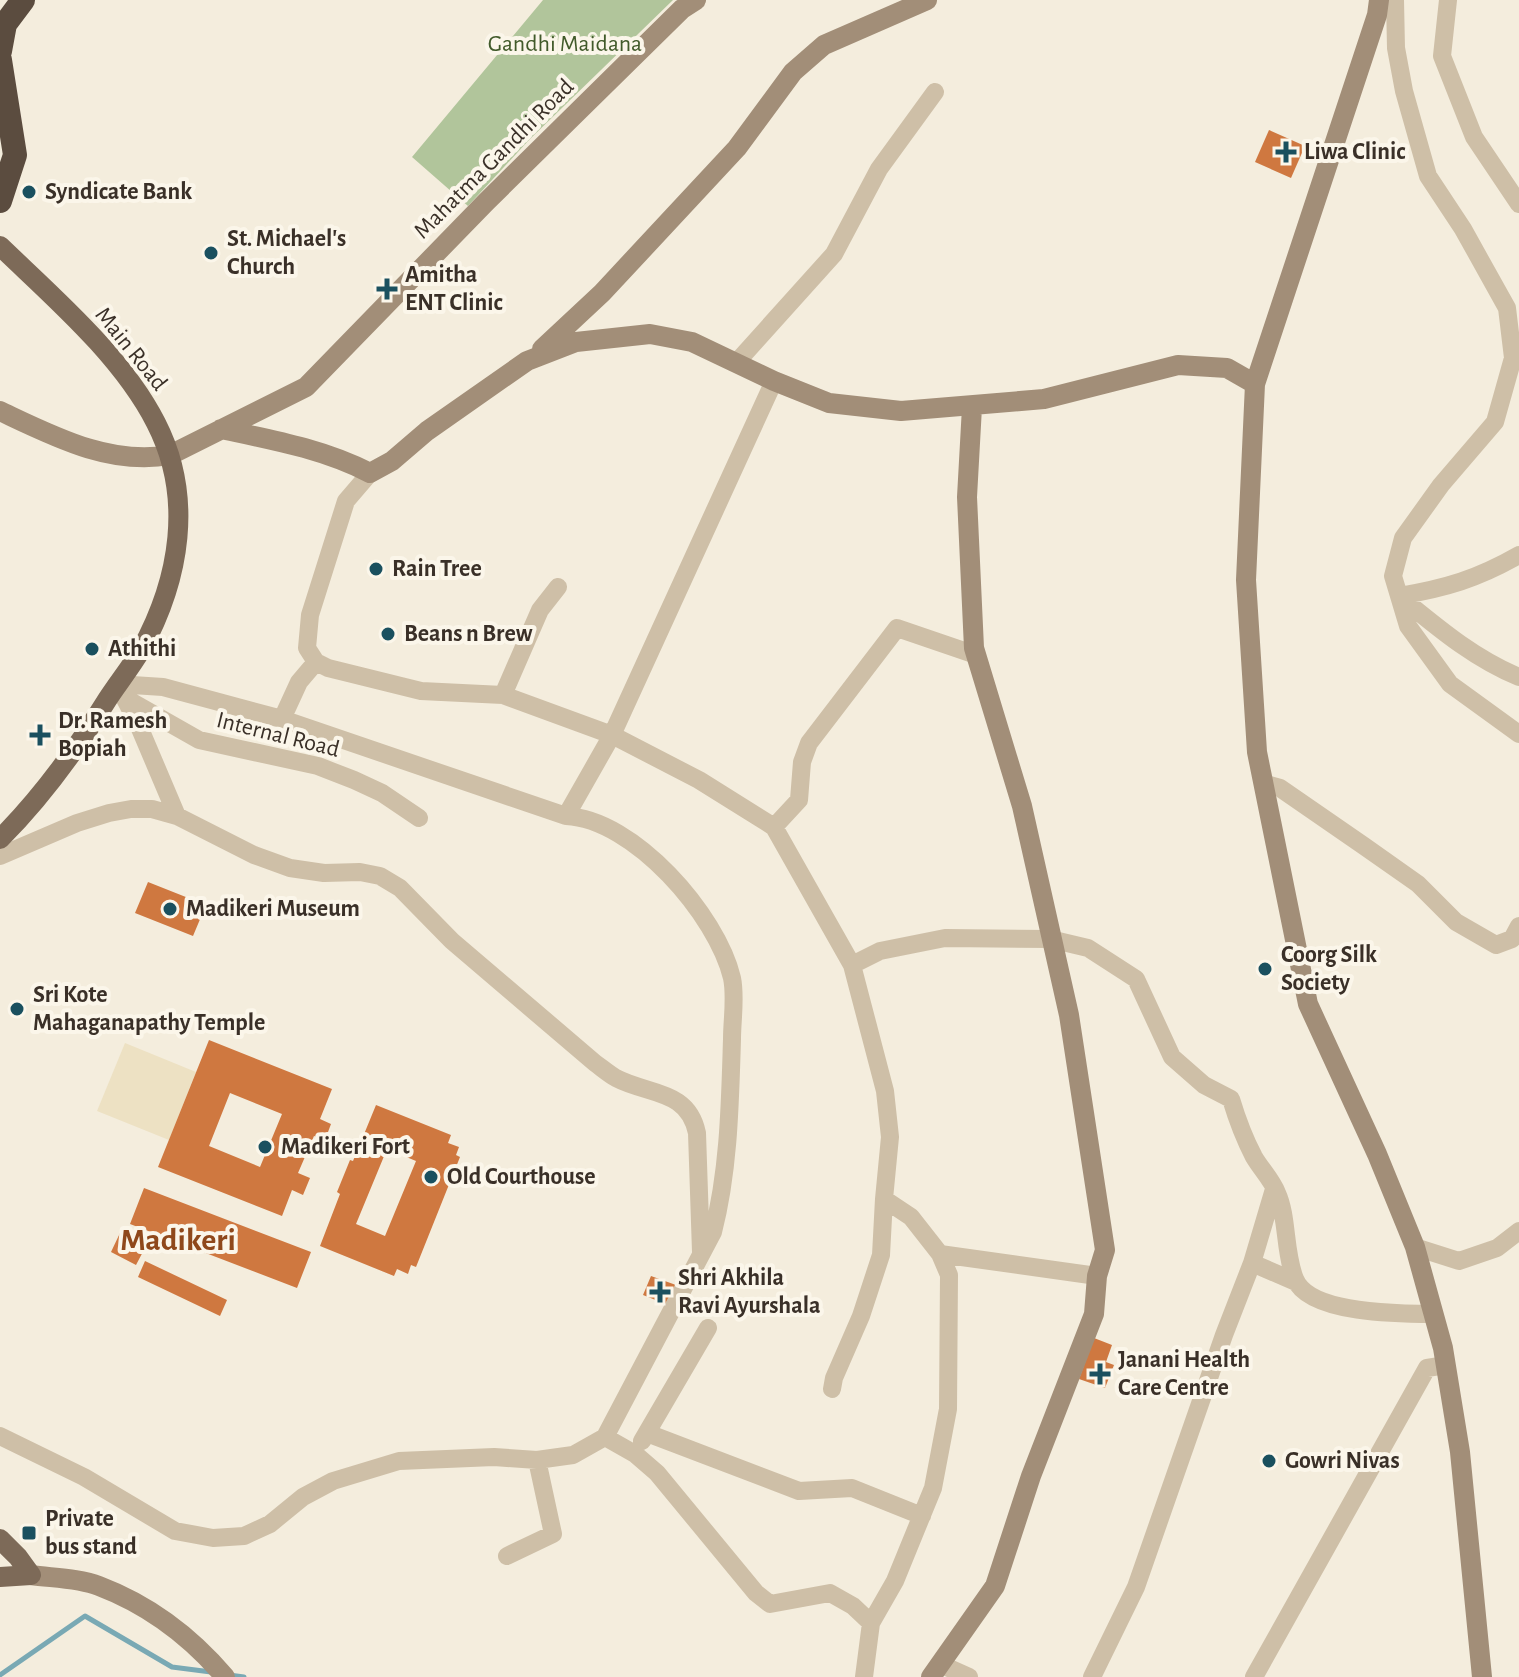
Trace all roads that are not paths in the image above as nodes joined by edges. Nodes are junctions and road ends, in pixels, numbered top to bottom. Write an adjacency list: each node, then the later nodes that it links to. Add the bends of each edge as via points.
1 (23, 0): 7 (highway, via 5,24)
2 (696, 0): 19 (street, Mahatma Gandhi Road, via 497,191 306,387)
3 (927, 0): 13 (street, via 824,45 793,72 737,148 592,303)
4 (1379, 0): 16 (street)
5 (1395, 0): 24 (street, via 1401,77 1428,176 1507,308 1513,358 1495,422 1403,538 1393,576)
6 (1448, 0): 11 (street, via 1442,56 1474,137)
7 (0, 51)
8 (0, 60): 10 (highway, via 15,155)
9 (935, 92): 14 (street, via 879,169 834,254)
10 (0, 201)
11 (1519, 204)
12 (0, 246): 20 (main road, Main Road, via 134,388)
13 (527, 361): 14 (street, via 576,342 650,334 692,342); 21 (street)
14 (736, 363): 15 (street)
15 (774, 381): 17 (street, via 829,403 901,411); 32 (street)
16 (1255, 384): 17 (street, via 1227,368 1178,365 1044,399); 33 (street, via 1246,580)
17 (972, 407): 25 (street, via 967,497)
18 (0, 411): 20 (street, via 96,451 129,458)
19 (221, 429): 20 (street, Mahatma Gandhi Road); 21 (street, via 304,447)
20 (170, 455): 28 (main road, Main Road, via 180,510 176,549 157,616)
21 (370, 473): 26 (street, via 346,501 310,615 307,648)
22 (1519, 555): 24 (street, via 1485,574)
23 (558, 587): 29 (street, via 540,610)
24 (1399, 596): 27 (street, via 1450,638); 31 (street, via 1408,626 1450,684)
25 (976, 655): 37 (street, via 897,628 809,743 799,800); 41 (street, via 1022,806)
26 (316, 662): 29 (street, via 421,691); 30 (street, via 299,682)
27 (1519, 677)
28 (121, 691): 30 (street, via 163,687); 34 (street); 36 (street, Internal Road, via 199,740 318,766 382,793); 38 (main road, Main Road)
29 (503, 695): 32 (street)
30 (282, 719): 35 (street)
31 (1519, 734)
32 (612, 735): 35 (street); 37 (street)
33 (1263, 783): 40 (street, via 1280,788 1364,846 1418,884 1456,922 1496,945 1512,939); 46 (street, via 1308,1004)
34 (177, 816): 39 (street, via 152,809 109,813); 50 (street, via 290,868 360,872 389,881 595,1063 616,1078 682,1105 694,1117 697,1133)
35 (566, 816): 50 (street, via 583,817 654,858 716,937 732,979 722,1199)
36 (419, 818)
37 (774, 827): 42 (street)
38 (0, 839)
39 (0, 856)
40 (1519, 926)
41 (1050, 939): 42 (street, via 945,938 880,951); 43 (street, via 1088,948 1136,979 1172,1057 1204,1085 1231,1099 1254,1158); 52 (street, via 1069,1015 1105,1250)
42 (852, 965): 44 (street, via 885,1091 890,1137)
43 (1274, 1188): 51 (street); 53 (street)
44 (884, 1199): 49 (street, via 911,1217); 57 (street, via 881,1255)
45 (1519, 1231): 47 (street)
46 (1415, 1247): 47 (street, via 1459,1261); 54 (street)
47 (1497, 1248): 48 (street)
48 (1519, 1248)
49 (940, 1254): 52 (street); 63 (street, via 949,1275 948,1409 933,1488)
50 (701, 1255): 60 (street)
51 (1252, 1263): 53 (street); 73 (street, via 1136,1587)
52 (1097, 1276): 69 (street, via 1094,1314 995,1586)
53 (1296, 1282): 54 (street, via 1313,1297 1339,1305)
54 (1433, 1314): 56 (street)
55 (708, 1328): 58 (street)
56 (1446, 1365): 74 (street, via 1427,1368); 75 (street)
57 (832, 1389)
58 (647, 1433): 61 (street); 63 (street, via 799,1491 852,1488)
59 (0, 1436): 62 (street, via 84,1477 175,1531 213,1538 244,1536 333,1481 399,1461)
60 (605, 1437): 61 (street); 62 (street, via 573,1455)
61 (635, 1454): 68 (street, via 770,1604 830,1593)
62 (537, 1460): 65 (street, via 553,1534)
63 (922, 1516): 68 (street)
64 (0, 1539): 66 (main road)
65 (507, 1556)
66 (31, 1575): 67 (main road); 70 (street, via 97,1584 158,1616 198,1646)
67 (0, 1577)
68 (871, 1623): 71 (street)
69 (936, 1670): 72 (street)
70 (225, 1677)
71 (864, 1677)
72 (969, 1677)
73 (1092, 1677)
74 (1254, 1677)
75 (1482, 1677)

